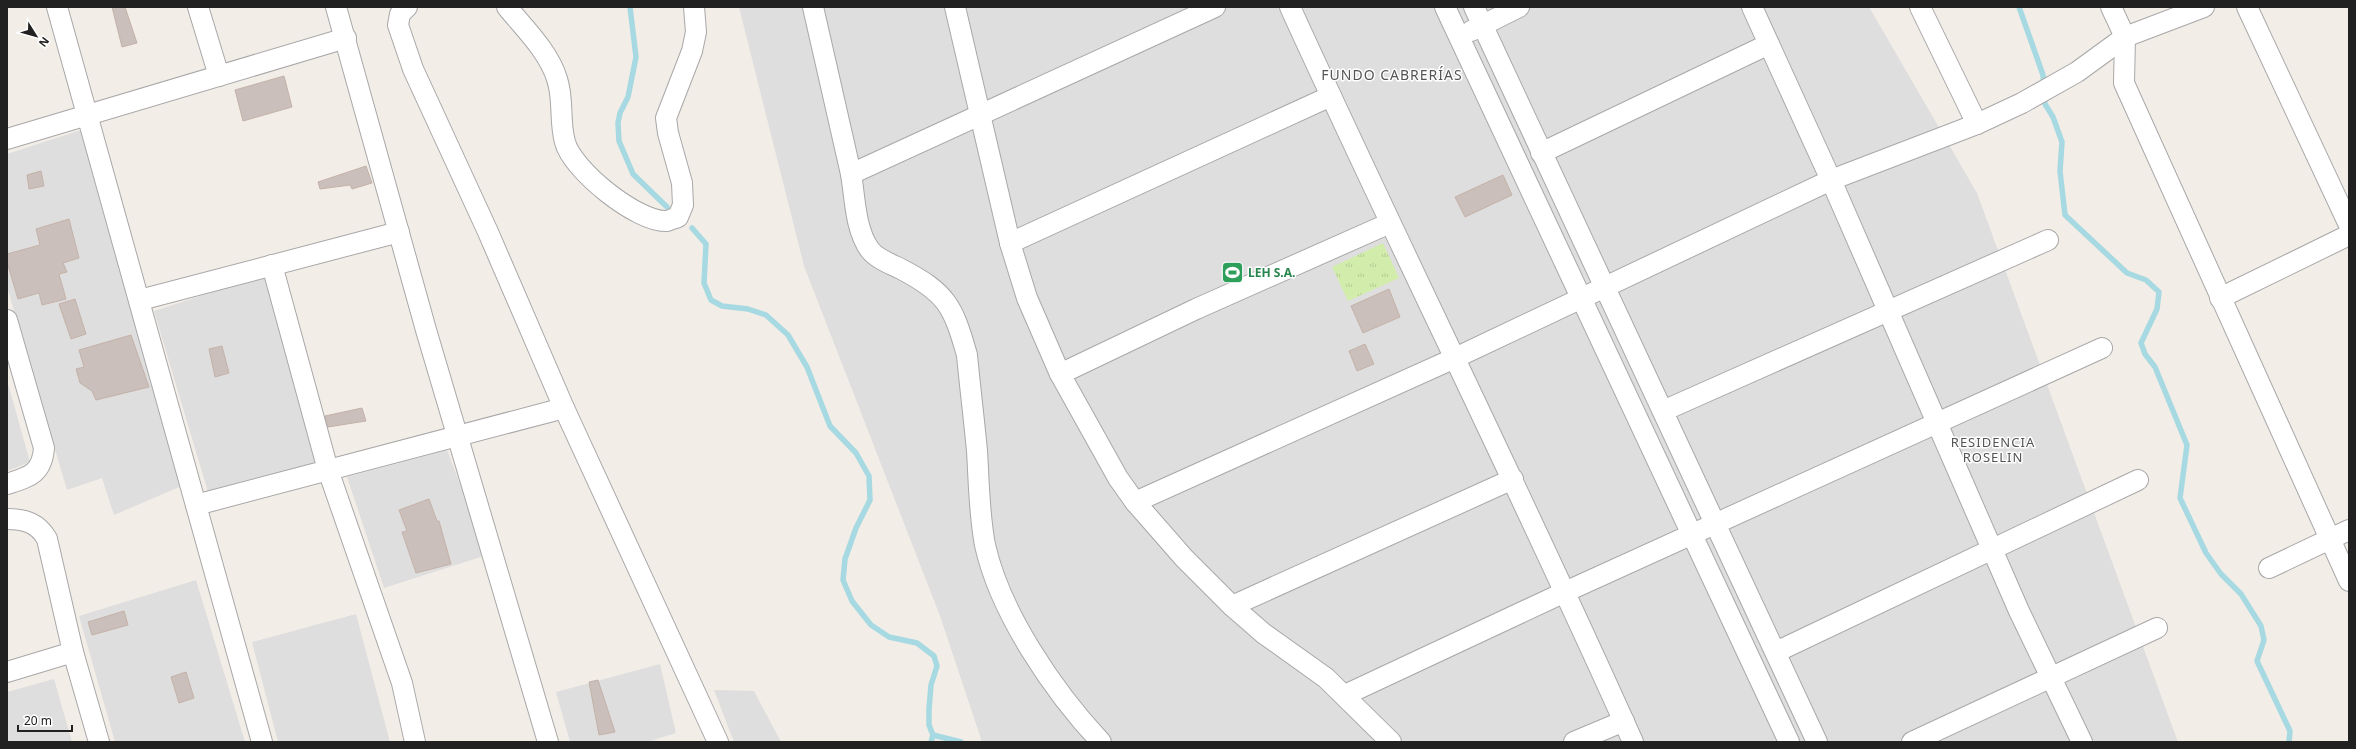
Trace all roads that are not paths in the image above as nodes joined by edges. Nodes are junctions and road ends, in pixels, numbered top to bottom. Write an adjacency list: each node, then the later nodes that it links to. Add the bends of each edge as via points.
1 (57, 7): 27 (street)
2 (198, 7): 24 (street)
3 (336, 7): 22 (street)
4 (407, 7): 49 (street, via 400,14 398,25 413,69 488,232)
5 (507, 7): 6 (street, via 547,58 557,78 565,144 579,166 598,186 619,200 654,219 667,221 678,217 683,205 682,183 666,118 692,51 696,32)
6 (694, 7)
7 (813, 7): 31 (street)
8 (956, 7): 26 (street)
9 (1215, 7): 26 (street)
10 (1290, 7): 25 (street)
11 (1445, 7): 20 (street)
12 (1474, 7): 19 (street)
13 (1519, 7): 19 (street)
14 (1752, 7): 23 (street)
15 (1920, 7): 28 (street)
16 (2111, 7): 21 (street)
17 (2204, 7): 21 (street)
18 (2247, 7): 34 (street)
19 (1482, 25): 20 (street); 30 (street)
20 (1459, 37): 42 (street)
21 (2125, 37): 28 (street, via 2077,72 2022,103); 41 (street, via 2124,83)
22 (346, 38): 24 (street); 35 (street)
23 (1769, 44): 30 (street); 32 (street)
24 (219, 76): 27 (street)
25 (1331, 96): 33 (street); 38 (street)
26 (980, 114): 31 (street); 38 (street)
27 (88, 115): 29 (street); 43 (street)
28 (1977, 124): 32 (street)
29 (7, 139)
30 (1541, 153): 40 (street)
31 (851, 174): 81 (street, via 859,222 865,242 871,251 928,283 942,296 959,328 966,355 985,546 1020,632 1075,712)
32 (1831, 180): 40 (street); 44 (street)
33 (1390, 223): 47 (street); 48 (street, via 1196,309)
34 (2349, 225)
35 (399, 232): 39 (street); 52 (street)
36 (2349, 235): 41 (street)
37 (2048, 240): 44 (street)
38 (1010, 243): 48 (street, via 1032,311)
39 (272, 265): 43 (street); 53 (street)
40 (1606, 287): 42 (street); 50 (street)
41 (2220, 298): 63 (street)
42 (1580, 299): 47 (street); 62 (street)
43 (140, 300): 58 (street)
44 (1889, 311): 50 (street); 51 (street)
45 (7, 320): 56 (street, via 44,448 41,465 34,473)
46 (2102, 348): 51 (street)
47 (1455, 358): 54 (street); 57 (street)
48 (1060, 374): 57 (street, via 1118,478)
49 (564, 408): 52 (street); 80 (street)
50 (1663, 411): 60 (street)
51 (1937, 423): 60 (street); 64 (street)
52 (457, 436): 53 (street); 79 (street)
53 (328, 470): 58 (street); 78 (street, via 402,683)
54 (1514, 479): 67 (street); 68 (street)
55 (2138, 480): 64 (street)
56 (7, 484)
57 (1135, 502): 68 (street, via 1184,558)
58 (196, 505): 77 (street)
59 (7, 520): 70 (street, via 31,522 47,539)
60 (1715, 524): 62 (street); 71 (street)
61 (2349, 530): 63 (street)
62 (1691, 535): 67 (street); 85 (street)
63 (2330, 539): 65 (street); 66 (street)
64 (1992, 549): 71 (street); 73 (street)
65 (2269, 568)
66 (2349, 581)
67 (1565, 592): 74 (street); 75 (street)
68 (1232, 606): 74 (street, via 1263,633 1326,678)
69 (2157, 628): 73 (street)
70 (73, 652): 72 (street); 76 (street)
71 (1776, 652): 86 (street)
72 (7, 672)
73 (2051, 677): 87 (street); 88 (street)
74 (1345, 696): 82 (street)
75 (1624, 721): 83 (street); 84 (street)
76 (100, 742)
77 (262, 742)
78 (415, 742)
79 (548, 742)
80 (718, 742)
81 (1101, 742)
82 (1391, 742)
83 (1574, 742)
84 (1633, 742)
85 (1789, 742)
86 (1817, 742)
87 (1912, 742)
88 (2082, 742)

